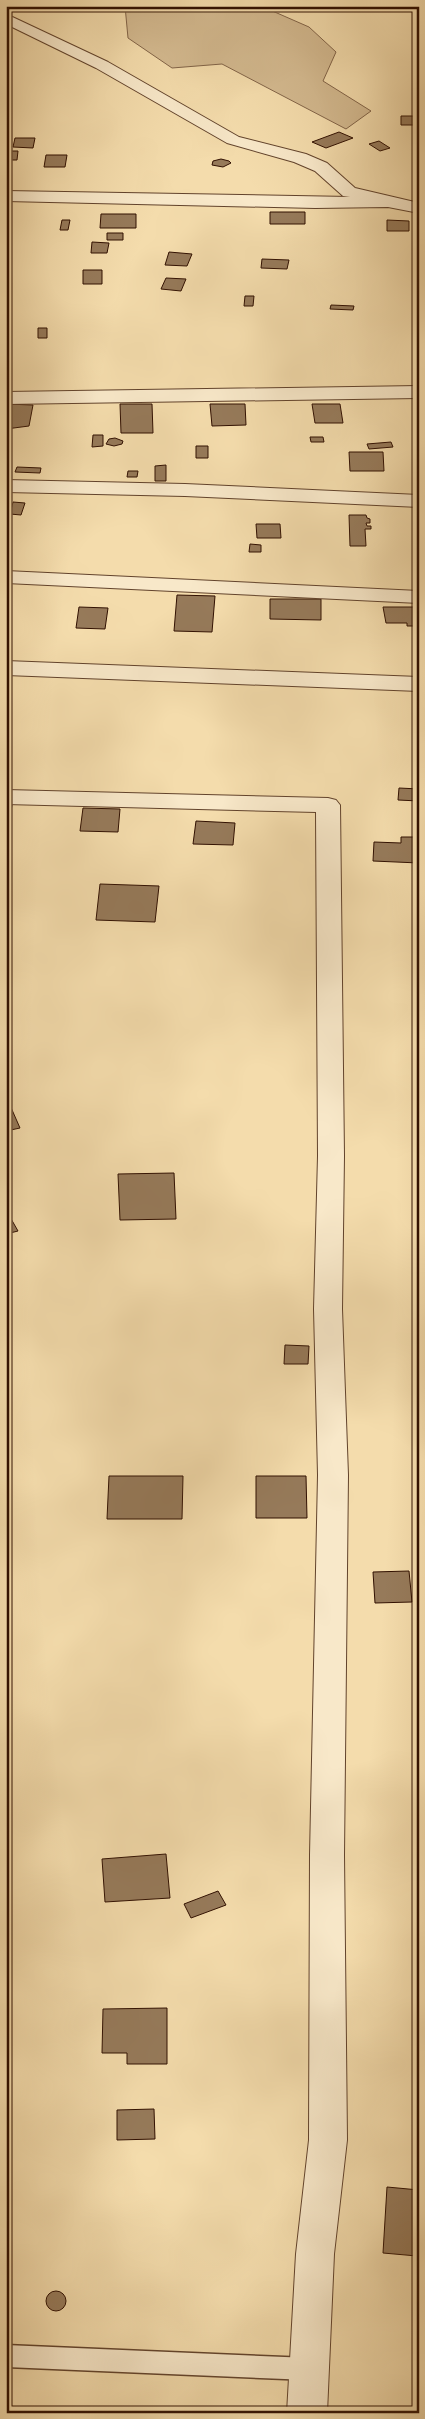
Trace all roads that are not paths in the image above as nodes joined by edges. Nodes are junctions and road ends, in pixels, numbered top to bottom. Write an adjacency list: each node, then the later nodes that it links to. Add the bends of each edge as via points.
1 (6, 18): 3 (street, via 102,65 233,140 300,158 321,167 349,192)
2 (6, 196): 3 (street)
3 (388, 202): 4 (street)
4 (419, 208)
5 (419, 392): 6 (street)
6 (6, 398)
7 (6, 486): 8 (street)
8 (419, 501)
9 (6, 577): 10 (street)
10 (419, 597)
11 (6, 668): 12 (street)
12 (419, 684)
13 (6, 797): 15 (street, via 328,805 328,1309 333,1475 327,1855 328,2140 315,2254)
14 (6, 2356): 15 (lane)
15 (309, 2369): 16 (street)
16 (307, 2413)

